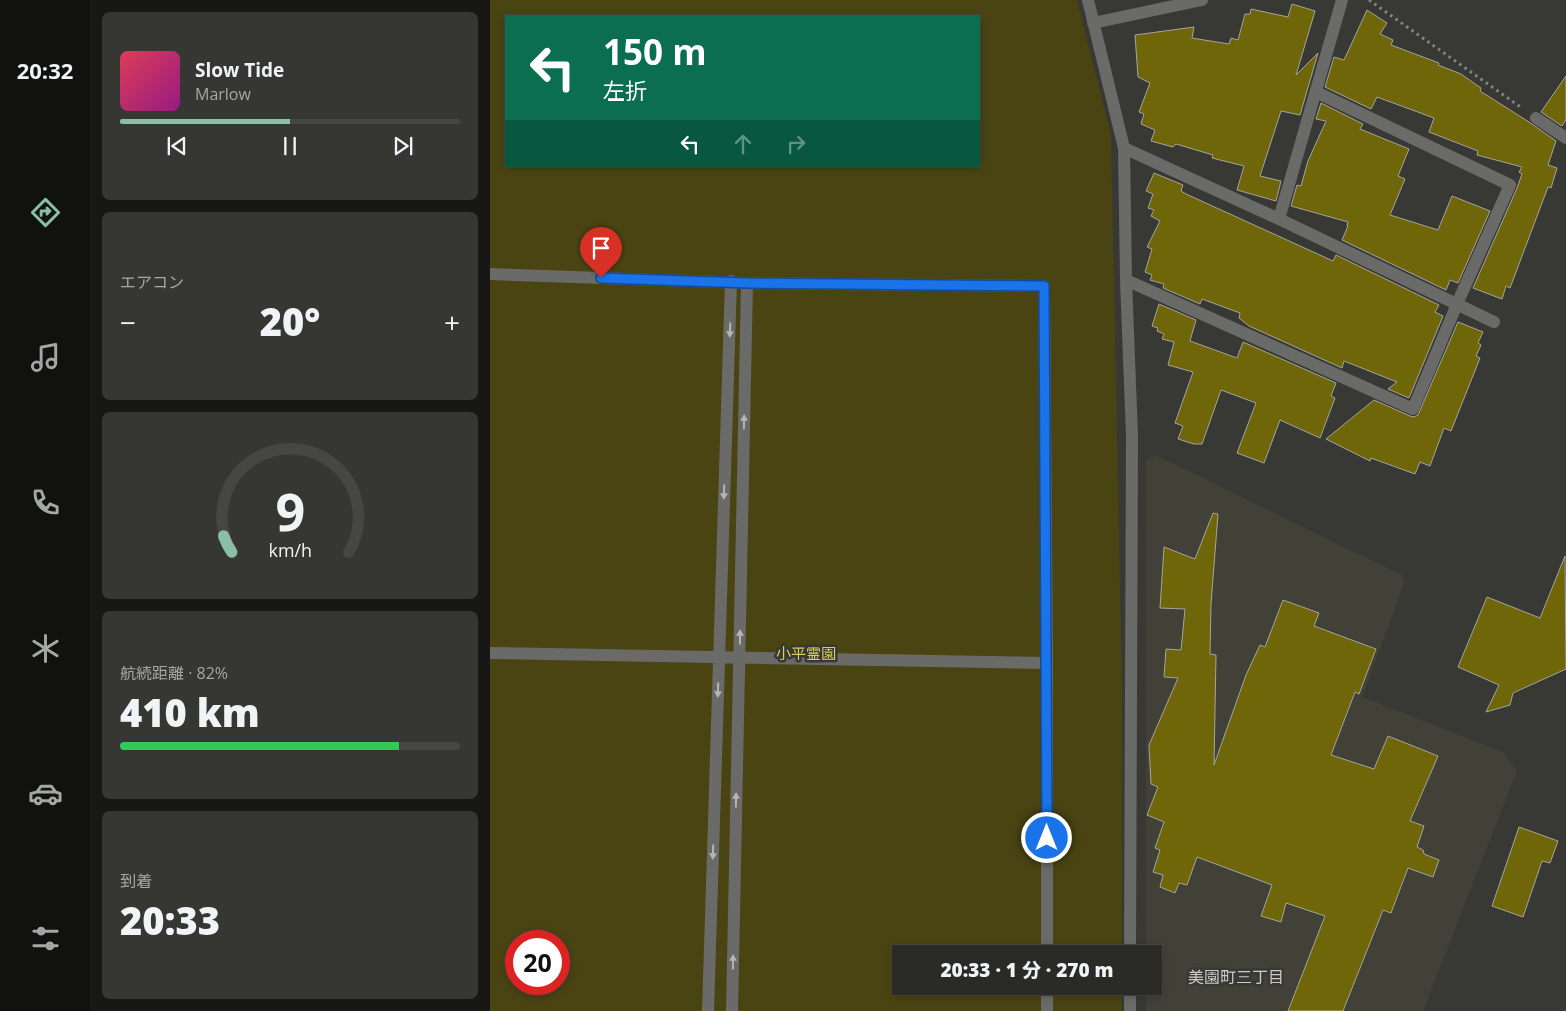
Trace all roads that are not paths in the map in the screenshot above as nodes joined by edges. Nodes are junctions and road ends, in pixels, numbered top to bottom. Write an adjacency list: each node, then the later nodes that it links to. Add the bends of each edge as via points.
1 (1088, 0): 4 (street)
2 (1202, 0): 4 (street)
3 (1342, 0): 5 (street)
4 (1094, 23): 8 (street)
5 (1316, 92): 9 (street); 14 (street, via 1510,185)
6 (1536, 118): 7 (street)
7 (1566, 138)
8 (1124, 148): 9 (street); 11 (street)
9 (1280, 219): 14 (street)
10 (490, 274): 12 (street)
11 (1126, 280): 14 (street, via 1413,408); 21 (street, via 1132,436)
12 (731, 281): 13 (street); 17 (street, one-way to 17)
13 (747, 283): 18 (street, one-way to 13); 19 (street, via 1044,286)
14 (1457, 304): 15 (street)
15 (1494, 322)
16 (490, 653): 17 (street)
17 (719, 658): 18 (street); 24 (street, one-way to 24)
18 (739, 658): 19 (street); 25 (street, one-way to 18)
19 (1047, 663): 20 (street)
20 (1047, 945)
21 (1130, 945)
22 (1047, 995): 26 (street)
23 (1130, 995): 27 (street)
24 (708, 1011)
25 (732, 1011)
26 (1047, 1011)
27 (1130, 1011)

